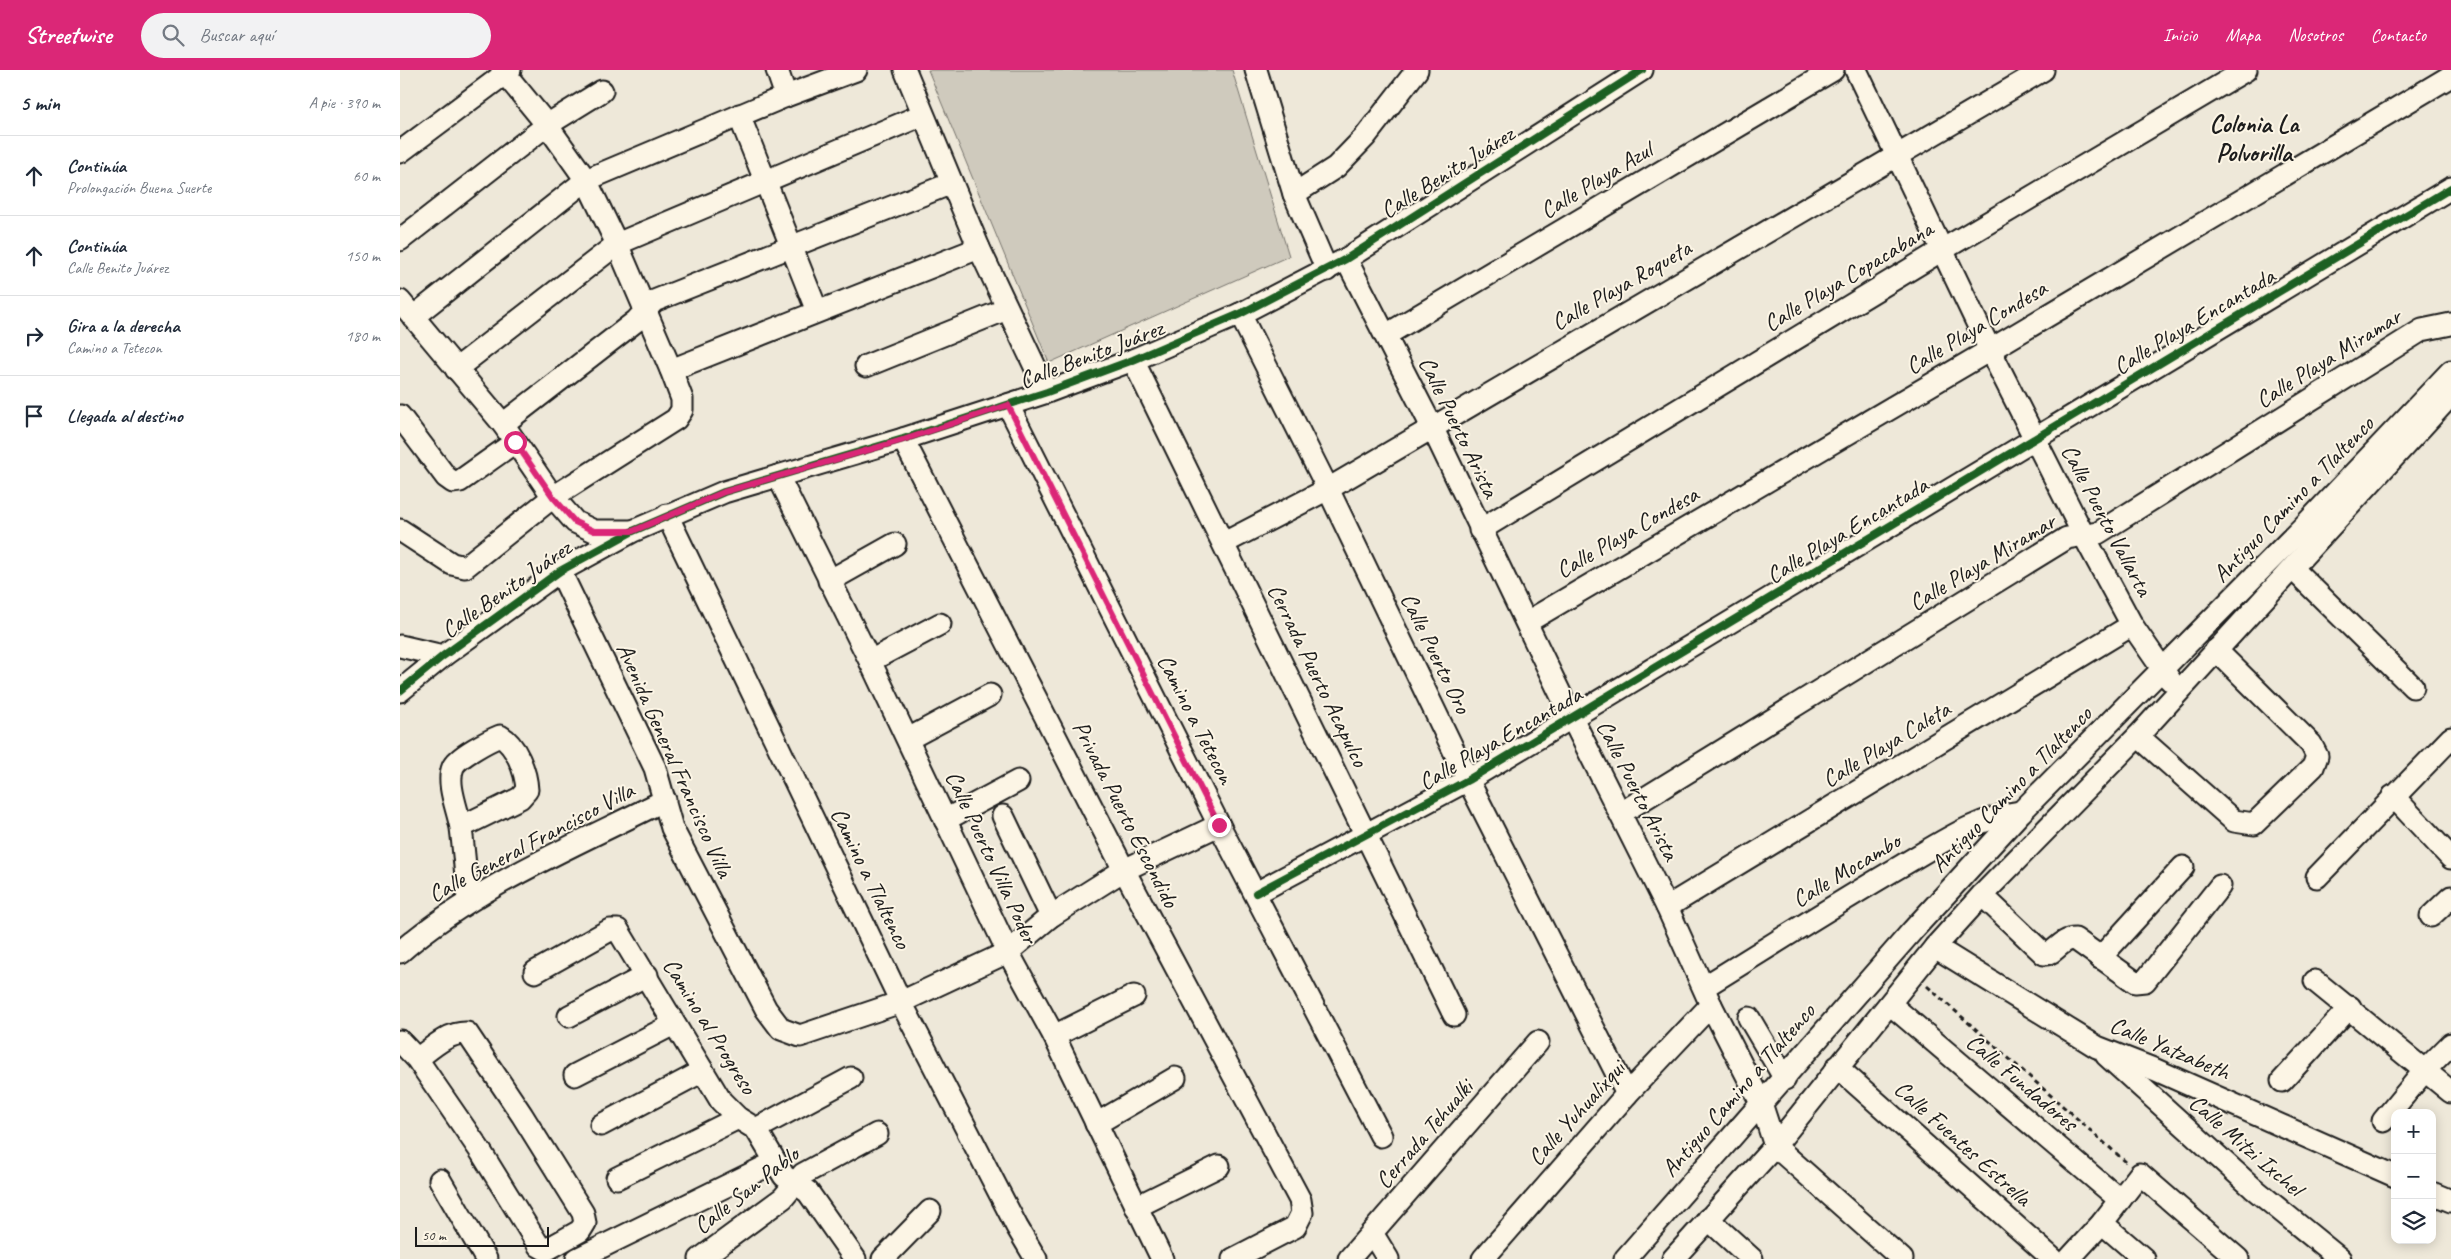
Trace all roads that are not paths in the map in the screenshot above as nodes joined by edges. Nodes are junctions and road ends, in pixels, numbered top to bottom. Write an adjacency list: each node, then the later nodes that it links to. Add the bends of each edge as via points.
1 (777, 70): 14 (street)
2 (856, 70): 14 (street)
3 (905, 70): 16 (street)
4 (1256, 70): 24 (street)
5 (1417, 70): 24 (street, via 1365,137 1336,167)
6 (1642, 70): 30 (street, Calle Benito Juárez)
7 (1833, 70): 39 (street, Calle Playa Azul)
8 (1856, 70): 19 (street, Calle Puerto Vallarta)
9 (2043, 70): 19 (street, Calle Playa Roqueta)
10 (2246, 70): 29 (street, Calle Playa Copacabana)
11 (505, 71): 17 (street); 18 (street)
12 (2451, 76): 40 (street, Calle Playa Condesa)
13 (602, 91): 17 (street)
14 (786, 96): 15 (street)
15 (739, 115): 20 (street); 21 (street)
16 (922, 115): 21 (street); 22 (street)
17 (547, 125): 20 (street); 25 (street)
18 (400, 152)
19 (1897, 154): 29 (street, Calle Puerto Vallarta); 52 (street, Calle Playa Roqueta)
20 (586, 180): 26 (street); 37 (street)
21 (764, 181): 26 (street); 27 (street)
22 (952, 183): 27 (street); 28 (street)
23 (2451, 188): 53 (street, Calle Playa Encantada)
24 (1294, 194): 31 (street)
25 (400, 240)
26 (617, 244): 35 (street); 43 (street)
27 (791, 245): 34 (street); 35 (street, via 654,302)
28 (978, 248): 33 (street); 34 (street)
29 (1942, 250): 40 (street, Calle Puerto Vallarta); 61 (street, Calle Playa Copacabana)
30 (1346, 259): 31 (street, Calle Benito Juárez); 39 (street, Calle Puerto Arista)
31 (1327, 270): 36 (street, Calle Benito Juárez)
32 (400, 301): 37 (street)
33 (1007, 309): 42 (street); 46 (street)
34 (817, 311): 44 (street)
35 (646, 312): 44 (street); 51 (street)
36 (1240, 314): 41 (street, Calle Benito Juárez); 57 (street, Calle Puerto Oro)
37 (413, 318): 43 (street)
38 (2451, 324): 63 (street, Calle Playa Miramar, via 2422,330 2098,533)
39 (1386, 335): 52 (street, Calle Puerto Arista)
40 (1990, 350): 53 (street, Calle Puerto Vallarta); 70 (street, Calle Playa Condesa)
41 (1133, 360): 46 (street, Calle Benito Juárez); 65 (street, Cerrada Puerto Acapulco)
42 (866, 366)
43 (456, 369): 51 (street)
44 (671, 370): 58 (street, via 682,399 682,410 676,419)
45 (2451, 371): 49 (street, Antiguo Camino a Tlaltenco)
46 (1047, 392): 48 (street, Calle Benito Juárez)
47 (2451, 396): 49 (street)
48 (1008, 405): 54 (street, Calle Benito Juárez); 94 (street, Camino a Tetecon)
49 (2422, 415): 64 (street, Antiguo Camino a Tlaltenco)
50 (400, 416): 55 (street, via 453,482 460,481)
51 (503, 424): 55 (street)
52 (1432, 427): 57 (street, Calle Playa Roqueta); 61 (street, Calle Puerto Arista)
53 (2035, 439): 63 (street, Calle Puerto Vallarta); 82 (street, Calle Playa Encantada)
54 (903, 440): 56 (street, Calle Benito Juárez); 99 (street, Privada Puerto Escondido)
55 (515, 442): 58 (street)
56 (778, 476): 59 (street, Calle Benito Juárez, via 724,492); 69 (street, Calle Puerto Villa Poder)
57 (1328, 489): 65 (street, Calle Playa Roqueta); 86 (street, Calle Puerto Oro)
58 (553, 497): 60 (street, via 465,567 452,564); 62 (street, via 575,522 584,527 594,531)
59 (667, 515): 62 (street, Calle Benito Juárez); 118 (street, Camino a Tlaltenco)
60 (400, 530)
61 (1480, 530): 70 (street, Calle Puerto Arista)
62 (633, 531): 68 (street, Calle Benito Juárez)
63 (2083, 534): 72 (street, Calle Puerto Vallarta); 91 (street, Calle Playa Miramar, via 2067,538)
64 (2310, 534): 67 (street); 77 (street, Antiguo Camino a Tlaltenco)
65 (1224, 543): 96 (street, Cerrada Puerto Acapulco)
66 (895, 544): 69 (street)
67 (2293, 569): 74 (street); 78 (street)
68 (560, 571): 75 (street, Calle Benito Juárez); 89 (street, Avenida General Francisco Villa, via 655,768)
69 (829, 580): 76 (street, Calle Puerto Villa Poder)
70 (1526, 622): 82 (street, Calle Puerto Arista)
71 (940, 624): 76 (street)
72 (2132, 625): 77 (street, Calle Puerto Vallarta); 106 (street, Calle Playa Caleta)
73 (400, 646): 75 (street)
74 (2216, 650): 80 (street); 83 (street, via 2311,744 2317,756 2313,767 2254,824 2244,824 2234,821)
75 (443, 656): 79 (street, Calle Benito Juárez)
76 (870, 661): 85 (street, Calle Puerto Villa Poder)
77 (2162, 671): 80 (street, Calle Puerto Vallarta); 90 (street, Antiguo Camino a Tlaltenco)
78 (2414, 687)
79 (400, 690)
80 (2179, 691): 83 (street)
81 (990, 695): 85 (street)
82 (1572, 718): 86 (street, Calle Playa Encantada); 91 (street, Calle Puerto Arista)
83 (2138, 736): 103 (street)
84 (2451, 738): 88 (street)
85 (908, 740): 93 (street, Calle Puerto Villa Poder)
86 (1468, 780): 96 (street, Calle Playa Encantada); 140 (street, Calle Puerto Oro)
87 (1018, 781): 93 (street)
88 (2393, 796): 97 (street); 100 (street)
89 (665, 800): 105 (street, Calle General Francisco Villa); 118 (street, Avenida General Francisco Villa, via 672,828 766,1009 781,1029 800,1036)
90 (2021, 812): 117 (street, Calle Mocambo, via 1977,822 1880,878); 137 (street, Antiguo Camino a Tlaltenco, via 1913,930)
91 (1621, 813): 106 (street, Calle Puerto Arista)
92 (1003, 816): 107 (street)
93 (945, 820): 111 (street, Calle Puerto Villa Poder)
94 (1219, 825): 99 (street); 102 (street, Camino a Tetecon)
95 (461, 827): 105 (street)
96 (1366, 834): 102 (street, Calle Playa Encantada); 121 (street, Cerrada Puerto Acapulco)
97 (2451, 858)
98 (2183, 867): 112 (street)
99 (1124, 870): 107 (street); 171 (street, Privada Puerto Escondido, via 1300,1200 1302,1213 1295,1227)
100 (2316, 877)
101 (2220, 886): 112 (street, via 2145,981 2134,982)
102 (1256, 893): 148 (street, Camino a Tetecon)
103 (1982, 895): 109 (street); 112 (street, via 2044,954 2049,954 2062,942 2075,939)
104 (2451, 897): 108 (street)
105 (468, 900): 110 (street, Calle General Francisco Villa, via 431,925)
106 (1667, 907): 117 (street, Calle Puerto Arista)
107 (1051, 916): 111 (street)
108 (2431, 916)
109 (1935, 947): 119 (street); 129 (street, Calle Yatzabeth)
110 (400, 952)
111 (1008, 952): 118 (street); 125 (street, Calle Puerto Villa Poder)
112 (2100, 958)
113 (535, 972): 114 (street, Camino al Progreso, via 610,930 618,930)
114 (647, 975): 122 (street); 124 (street, Camino al Progreso)
115 (2315, 981): 120 (street)
116 (1134, 996): 125 (street)
117 (1707, 996): 140 (street, Calle Yuhualixqui); 141 (street, Calle Puerto Arista)
118 (901, 1002): 169 (street, Camino a Tlaltenco, via 1016,1227)
119 (1890, 1004): 131 (street); 157 (street, Calle Fundadores)
120 (2350, 1007): 132 (street); 138 (street)
121 (1454, 1014)
122 (570, 1016)
123 (1749, 1018): 137 (street)
124 (674, 1024): 133 (street, Camino al Progreso); 134 (street)
125 (1054, 1036): 144 (street, Calle Puerto Villa Poder)
126 (400, 1041): 130 (street)
127 (1538, 1042): 163 (street, Cerrada Tehualki)
128 (2451, 1044): 132 (street)
129 (2097, 1047): 152 (street, Calle Yatzabeth); 183 (street, Calle Mitzi Ixchel, via 2252,1188)
130 (417, 1059): 130 (street, via 481,1152 539,1246 546,1250 580,1231 585,1223 583,1213 467,1033 448,1036)
131 (1837, 1067): 149 (street); 179 (street, Calle Fuentes Estrella)
132 (2426, 1069): 139 (street); 143 (street)
133 (703, 1071): 142 (street, Camino al Progreso, via 721,1101); 145 (street)
134 (575, 1075)
135 (850, 1078): 146 (street)
136 (1176, 1078): 144 (street)
137 (1785, 1079): 141 (street, Antiguo Camino a Tlaltenco)
138 (2282, 1080)
139 (2451, 1092)
140 (1627, 1094): 174 (street, Calle Yuhualixqui)
141 (1762, 1103): 149 (street, Calle Puerto Arista); 175 (street, Antiguo Camino a Tlaltenco)
142 (738, 1118): 146 (street, Camino al Progreso); 153 (street)
143 (2383, 1121)
144 (1096, 1124): 159 (street, Calle Puerto Villa Poder)
145 (601, 1125)
146 (756, 1129): 150 (street, Camino al Progreso)
147 (877, 1134): 155 (street, Calle San Pablo, via 803,1174)
148 (1381, 1136)
149 (1775, 1146): 161 (street); 178 (street)
150 (775, 1162): 155 (street, Camino al Progreso); 165 (street)
151 (1219, 1166): 159 (street)
152 (2391, 1174)
153 (617, 1178)
154 (440, 1180): 164 (street)
155 (794, 1184): 166 (street, Calle San Pablo, via 783,1198); 167 (street, Camino al Progreso, via 808,1192)
156 (2436, 1195): 158 (street)
157 (2120, 1200): 162 (street); 182 (street, via 2140,1174)
158 (2451, 1201)
159 (1136, 1207): 170 (street, Calle Puerto Villa Poder)
160 (930, 1211): 168 (street)
161 (1708, 1219): 176 (street); 177 (street)
162 (2102, 1223): 180 (street); 181 (street)
163 (1372, 1233): 172 (street, Cerrada Tehualki); 173 (street)
164 (476, 1255)
165 (578, 1259)
166 (700, 1259)
167 (855, 1259)
168 (883, 1259)
169 (1036, 1259)
170 (1162, 1259)
171 (1233, 1259)
172 (1349, 1259)
173 (1388, 1259)
174 (1483, 1259)
175 (1625, 1259)
176 (1673, 1259)
177 (1752, 1259)
178 (1902, 1259)
179 (2054, 1259)
180 (2069, 1259)
181 (2144, 1259)
182 (2238, 1259)
183 (2340, 1259)

